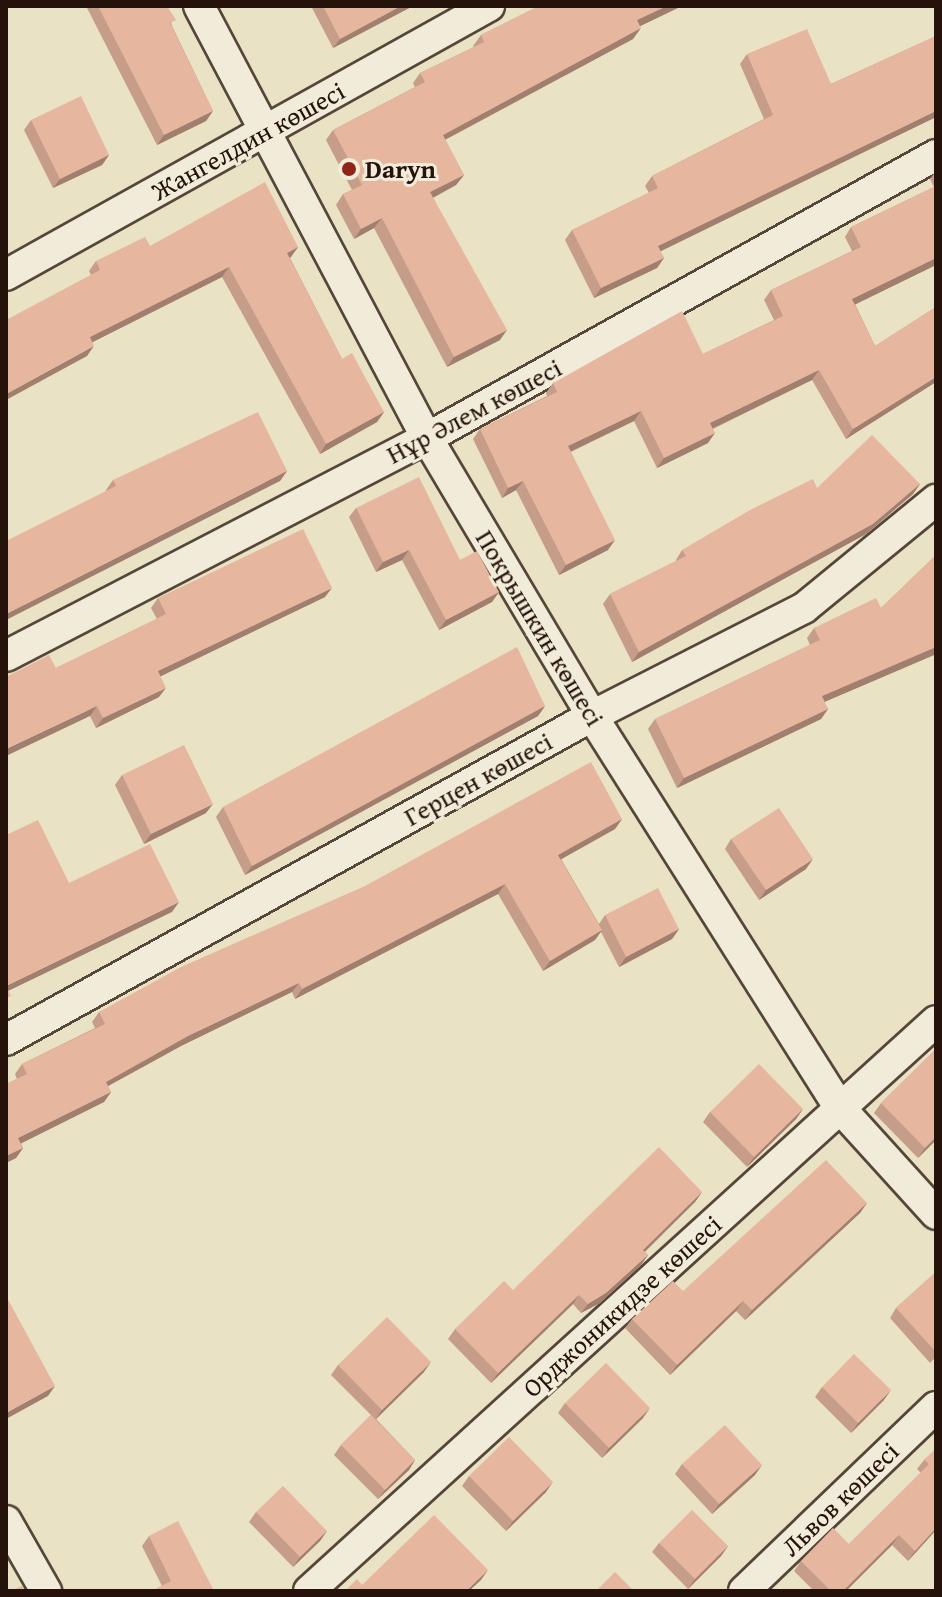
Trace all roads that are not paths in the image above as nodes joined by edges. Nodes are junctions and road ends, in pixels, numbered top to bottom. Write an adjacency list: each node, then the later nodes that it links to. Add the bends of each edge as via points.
1 (199, 6): 3 (street, Покрышкин көшесі)
2 (489, 6): 3 (street, Жангелдин көшесі)
3 (267, 131): 5 (street, Жангелдин көшесі); 6 (street, Покрышкин көшесі)
4 (936, 155): 6 (street, Нұр Әлем көшесі)
5 (6, 275)
6 (427, 438): 8 (street, Нұр Әлем көшесі); 9 (street, Покрышкин көшесі)
7 (936, 500): 9 (street, Герцен көшесі, via 804,608)
8 (6, 656)
9 (592, 716): 11 (street, Герцен көшесі); 12 (street, Покрышкин көшесі)
10 (936, 1021): 12 (street, Орджоникидзе көшесі)
11 (6, 1040)
12 (840, 1108): 13 (street, Покрышкин көшесі); 17 (street, Орджоникидзе көшесі)
13 (936, 1214)
14 (936, 1407): 18 (street, Львов көшесі)
15 (6, 1521): 16 (street)
16 (46, 1591)
17 (309, 1591)
18 (744, 1591)

